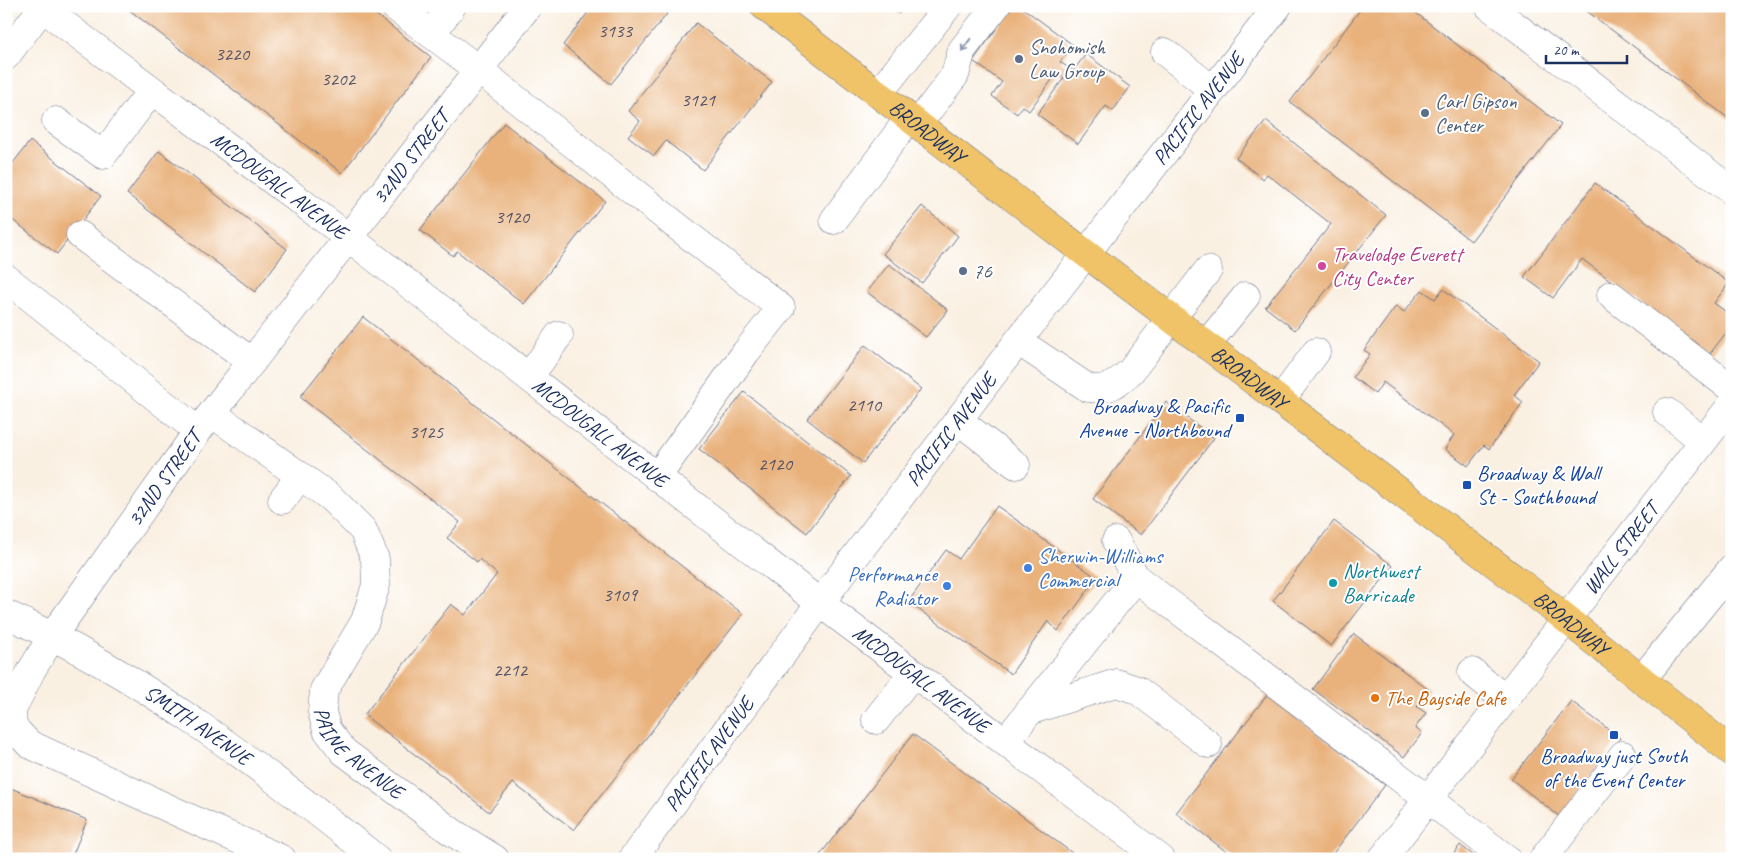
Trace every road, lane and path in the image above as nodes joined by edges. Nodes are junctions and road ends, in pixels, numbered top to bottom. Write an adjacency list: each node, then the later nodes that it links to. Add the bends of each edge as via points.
1 (394, 6): 10 (street)
2 (452, 6): 10 (street)
3 (528, 6): 13 (street, 32ND STREET)
4 (764, 6): 16 (main road, BROADWAY)
5 (948, 6): 16 (street)
6 (996, 6): 18 (street, one-way to 18, via 962,50 955,75)
7 (1278, 6): 15 (street, PACIFIC AVENUE)
8 (1489, 6): 19 (street)
9 (41, 7): 12 (street); 14 (street, MCDOUGALL AVENUE)
10 (431, 34): 13 (street)
11 (1165, 52): 15 (street)
12 (6, 56)
13 (479, 70): 22 (street, 32ND STREET); 44 (street, via 790,315)
14 (152, 90): 17 (street, via 103,155); 22 (street, MCDOUGALL AVENUE)
15 (1213, 90): 23 (street, PACIFIC AVENUE)
16 (878, 94): 18 (main road, BROADWAY)
17 (56, 121)
18 (913, 121): 20 (street); 23 (main road, BROADWAY)
19 (1732, 191)
20 (834, 220)
21 (80, 235): 33 (street)
22 (348, 237): 33 (street, 32ND STREET); 34 (street, MCDOUGALL AVENUE)
23 (1085, 253): 28 (main road, BROADWAY); 30 (street, PACIFIC AVENUE)
24 (1208, 270): 28 (street)
25 (6, 278): 40 (street, PAINE AVENUE)
26 (1611, 295): 35 (street)
27 (1246, 296): 31 (street)
28 (1171, 318): 30 (street, via 1131,371 1118,383 1102,390 1088,388); 31 (main road, BROADWAY)
29 (559, 335): 34 (street)
30 (1018, 341): 39 (street, PACIFIC AVENUE)
31 (1206, 345): 36 (main road, BROADWAY)
32 (1316, 352): 36 (street)
33 (252, 362): 40 (street, 32ND STREET)
34 (529, 377): 44 (street, MCDOUGALL AVENUE)
35 (1732, 388)
36 (1280, 401): 51 (main road, BROADWAY)
37 (1732, 404): 41 (street, WALL STREET)
38 (1666, 412): 41 (street)
39 (958, 420): 42 (street); 49 (street, PACIFIC AVENUE)
40 (205, 422): 43 (street, PAINE AVENUE); 52 (street, 32ND STREET)
41 (1703, 441): 51 (street, WALL STREET)
42 (1016, 465)
43 (300, 476): 45 (street); 66 (street, PAINE AVENUE, via 330,497 356,540 375,559 376,585 365,621 324,690 322,712 326,730 343,751 452,832)
44 (657, 477): 49 (street, MCDOUGALL AVENUE)
45 (282, 500)
46 (1116, 541): 48 (street)
47 (1732, 568): 55 (street)
48 (1136, 578): 57 (street); 63 (street)
49 (820, 603): 54 (street, MCDOUGALL AVENUE); 67 (street, PACIFIC AVENUE)
50 (6, 614): 52 (street, SMITH AVENUE)
51 (1566, 619): 55 (main road, BROADWAY); 56 (street, WALL STREET)
52 (53, 635): 64 (street, 32ND STREET, via 12,710 13,727 29,744); 65 (street, SMITH AVENUE, via 187,717 273,777)
53 (1472, 672): 56 (street)
54 (913, 673): 58 (street); 59 (street, MCDOUGALL AVENUE)
55 (1642, 679): 61 (main road, BROADWAY)
56 (1505, 699): 63 (street, WALL STREET)
57 (1029, 711): 59 (street); 60 (street, via 1116,683 1138,690)
58 (876, 720)
59 (1004, 742): 68 (street, MCDOUGALL AVENUE)
60 (1208, 744)
61 (1732, 752)
62 (1623, 755): 71 (street)
63 (1428, 799): 69 (street, WALL STREET); 70 (street)
64 (282, 859)
65 (377, 859)
66 (495, 859)
67 (632, 859)
68 (1161, 859)
69 (1382, 859)
70 (1507, 859)
71 (1543, 859)

